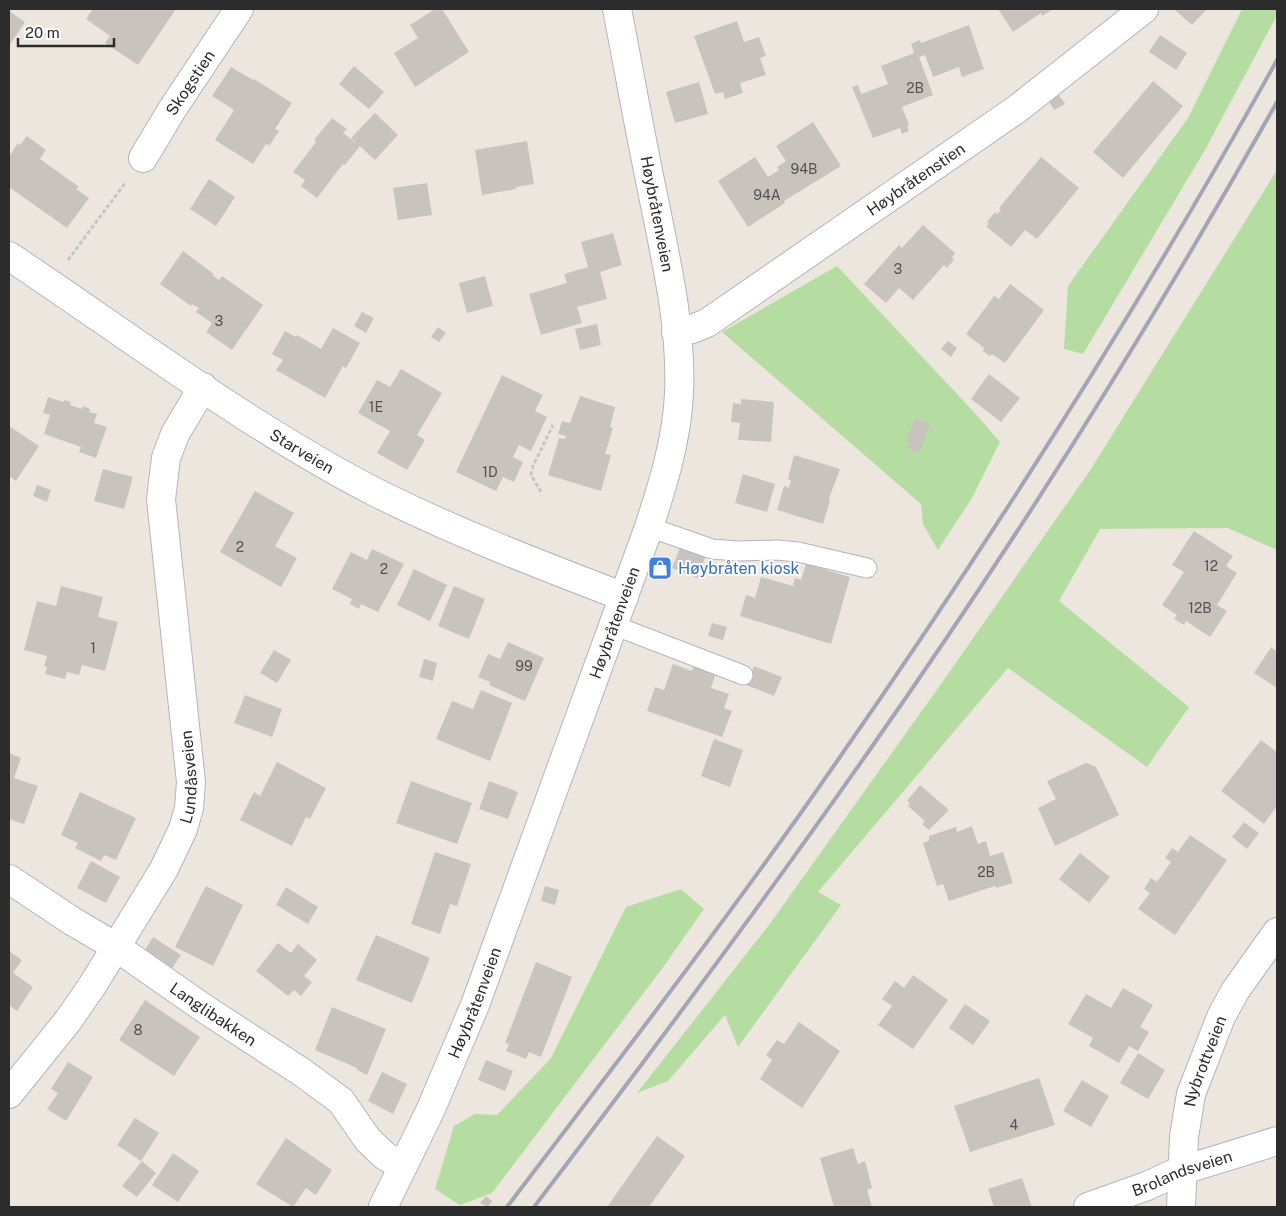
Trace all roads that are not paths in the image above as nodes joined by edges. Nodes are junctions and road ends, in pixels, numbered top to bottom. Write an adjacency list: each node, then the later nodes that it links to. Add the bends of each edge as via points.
1 (239, 9): 4 (street, Skogstien)
2 (617, 9): 6 (street, Høybråtenveien, via 666,261)
3 (1144, 9): 6 (street, Høybråtenstien, via 1008,115 707,323)
4 (143, 158)
5 (9, 256): 7 (street, Starveien)
6 (676, 332): 8 (street, Høybråtenveien, via 679,394 676,425)
7 (203, 387): 10 (street, Starveien, via 290,443 377,492 487,544); 15 (street, Lundåsveien, via 175,434 166,458 161,499 191,782 189,808 176,847)
8 (649, 527): 9 (lane, via 712,549 798,552); 10 (street, Høybråtenveien)
9 (867, 568)
10 (624, 597): 11 (street, Høybråtenveien)
11 (613, 625): 12 (lane); 18 (street, Høybråtenveien, via 475,1005)
12 (743, 675)
13 (9, 879): 15 (street, Langlibakken, via 72,922)
14 (1277, 932): 19 (street, Nybrottveien, via 1242,979 1220,1017 1191,1094)
15 (116, 947): 16 (street, Lundåsveien, via 67,1022); 18 (street, Langlibakken, via 341,1101 368,1140 385,1156)
16 (9, 1094)
17 (1277, 1141): 19 (street, Brolandsveien)
18 (403, 1166): 20 (street, Høybråtenveien)
19 (1182, 1170): 21 (street, Brolandsveien); 22 (street, Nybrottveien)
20 (383, 1207)
21 (1088, 1207)
22 (1181, 1207)

